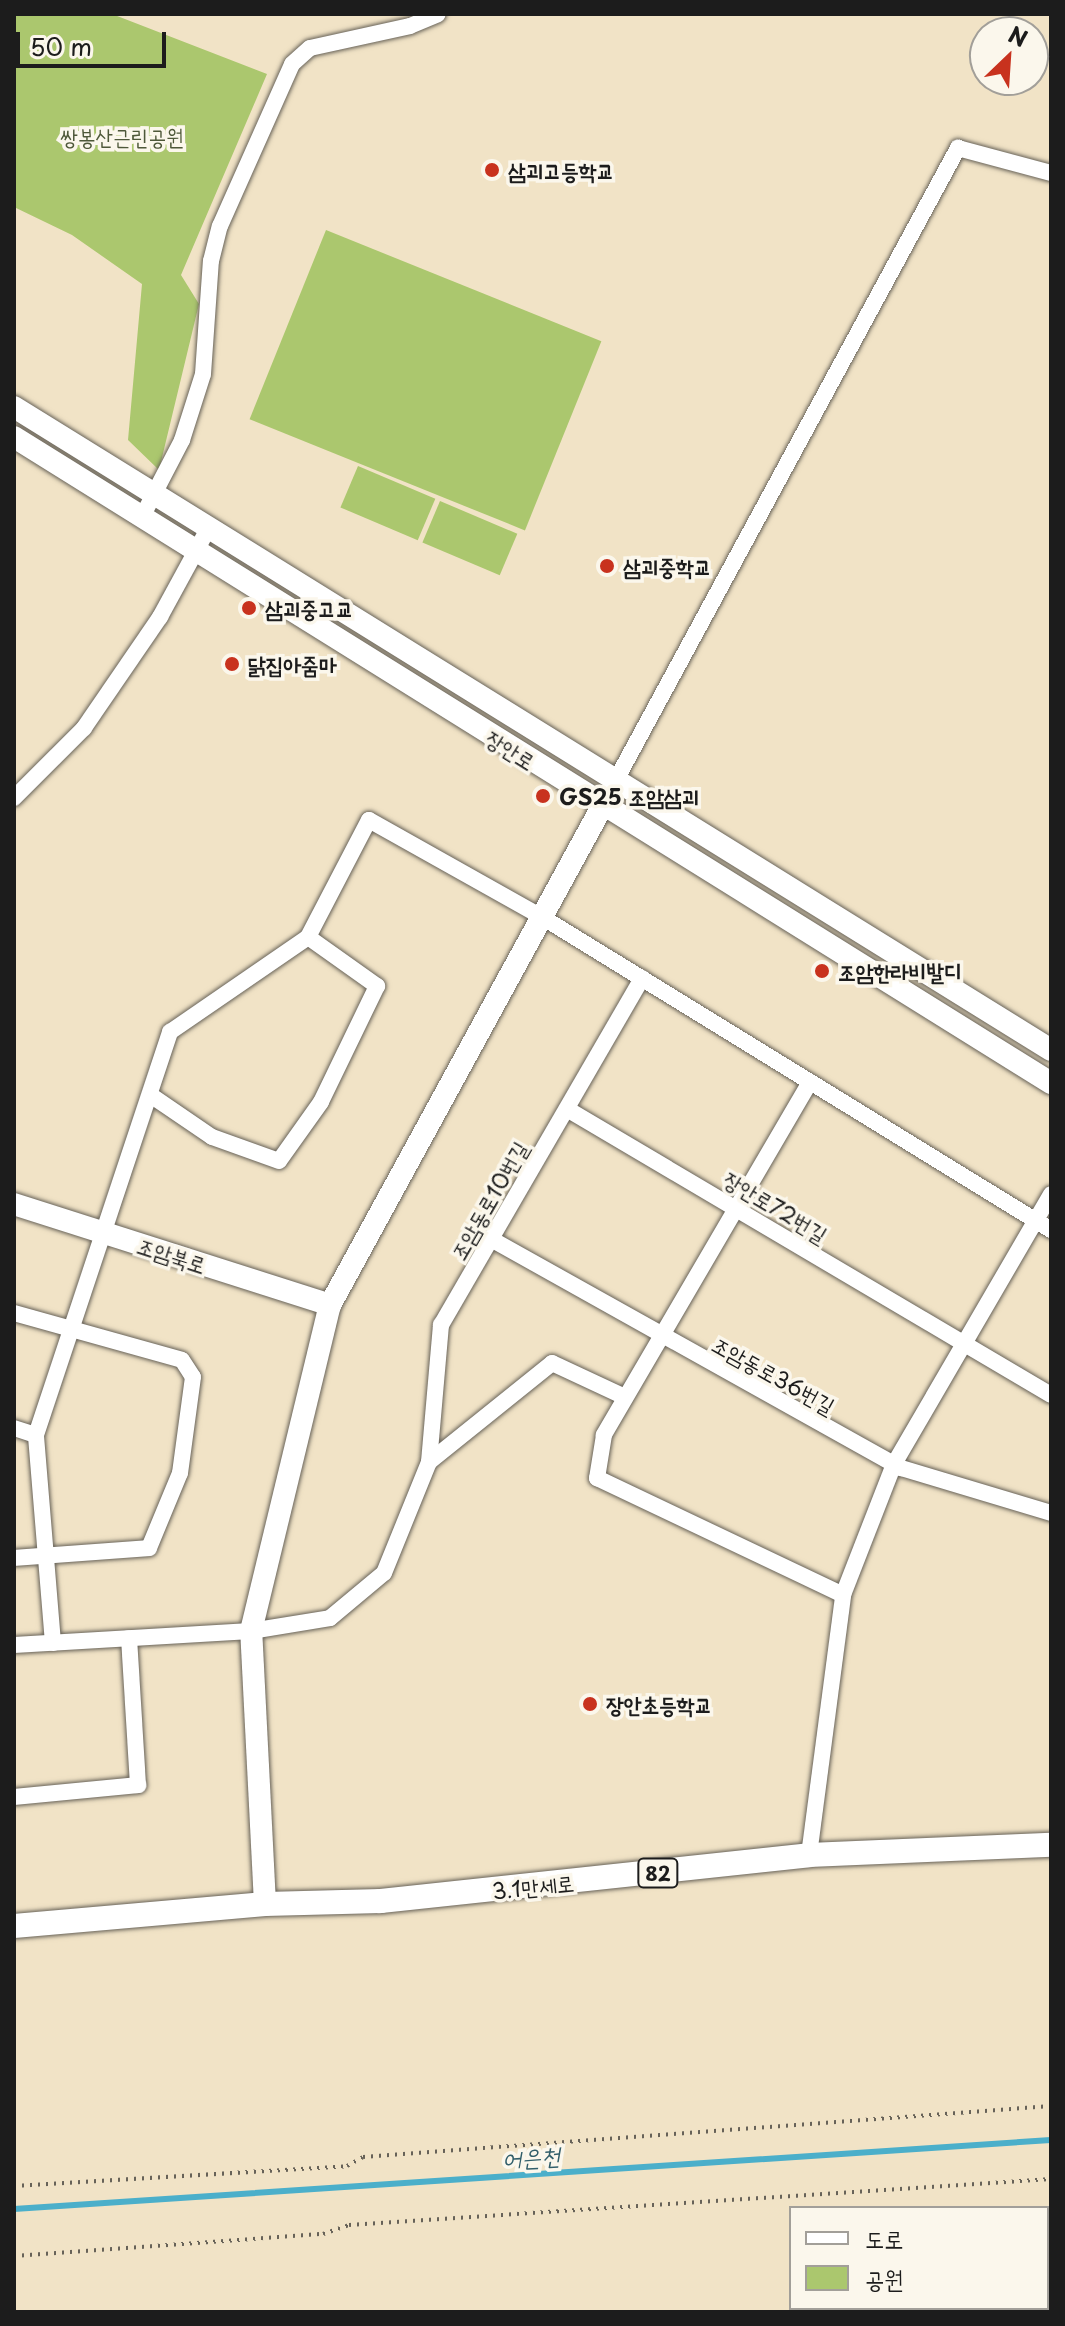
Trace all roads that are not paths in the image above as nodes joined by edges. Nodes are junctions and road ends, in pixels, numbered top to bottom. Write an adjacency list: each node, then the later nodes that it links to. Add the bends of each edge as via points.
1 (438, 14): 5 (street, via 410,26 310,48 292,64 220,226 211,261 203,374 182,440)
2 (1051, 173): 9 (street, via 958,148)
3 (14, 407): 5 (street, 장안로)
4 (14, 437): 6 (street, 장안로)
5 (154, 495): 6 (street); 7 (street, 장안로)
6 (142, 517): 8 (street, 장안로)
7 (208, 529): 8 (street); 9 (street, 장안로)
8 (196, 551): 10 (street, via 160,617 84,728); 11 (street, 장안로)
9 (616, 780): 11 (street); 15 (street, 장안로)
10 (14, 798)
11 (603, 806): 12 (street); 17 (street, 장안로)
12 (542, 917): 13 (street, via 369,820); 14 (street); 27 (street)
13 (308, 937): 18 (street, via 170,1032); 18 (street, via 377,986 321,1102 279,1161 212,1137)
14 (642, 978): 16 (street); 19 (street, 조암동로10번길)
15 (1051, 1050)
16 (810, 1082): 22 (street); 23 (street)
17 (1051, 1083)
18 (152, 1096): 25 (street)
19 (567, 1109): 22 (street, 장안로72번길); 26 (street, 조암동로10번길)
20 (1051, 1194): 23 (street)
21 (14, 1204): 25 (street, 조암북로)
22 (736, 1208): 30 (street); 31 (street, 장안로72번길)
23 (1036, 1221): 24 (street); 31 (street)
24 (1051, 1230)
25 (104, 1233): 27 (street, 조암북로); 29 (street)
26 (491, 1239): 30 (street, 조암동로36번길); 36 (street, 조암동로10번길, via 441,1325)
27 (330, 1305): 42 (street)
28 (14, 1313): 29 (street)
29 (72, 1331): 35 (street); 39 (street, via 182,1360 193,1377 180,1473 149,1548)
30 (660, 1337): 33 (street); 37 (street, 조암동로36번길)
31 (962, 1343): 32 (street, 장안로72번길); 37 (street)
32 (1051, 1395)
33 (625, 1397): 36 (street, 조암동로10번길, via 552,1363); 41 (street, via 604,1435 597,1478)
34 (14, 1428): 35 (street)
35 (36, 1435): 39 (street)
36 (429, 1462): 42 (street, 조암동로10번길, via 384,1573 330,1618)
37 (894, 1464): 38 (street, 조암동로36번길); 41 (street)
38 (1051, 1513)
39 (48, 1555): 40 (street); 44 (street)
40 (14, 1558)
41 (843, 1595): 48 (street)
42 (251, 1631): 43 (street, 조암동로10번길); 49 (street)
43 (129, 1638): 44 (street, 조암동로10번길); 46 (street, via 138,1785)
44 (53, 1643): 45 (street, 조암동로10번길)
45 (14, 1645)
46 (14, 1797)
47 (1051, 1845): 48 (main road, 3.1만세로 / 82)
48 (809, 1855): 49 (main road, 3.1만세로 / 82, via 381,1901)
49 (265, 1904): 50 (main road, 3.1만세로 / 82)
50 (14, 1926)

